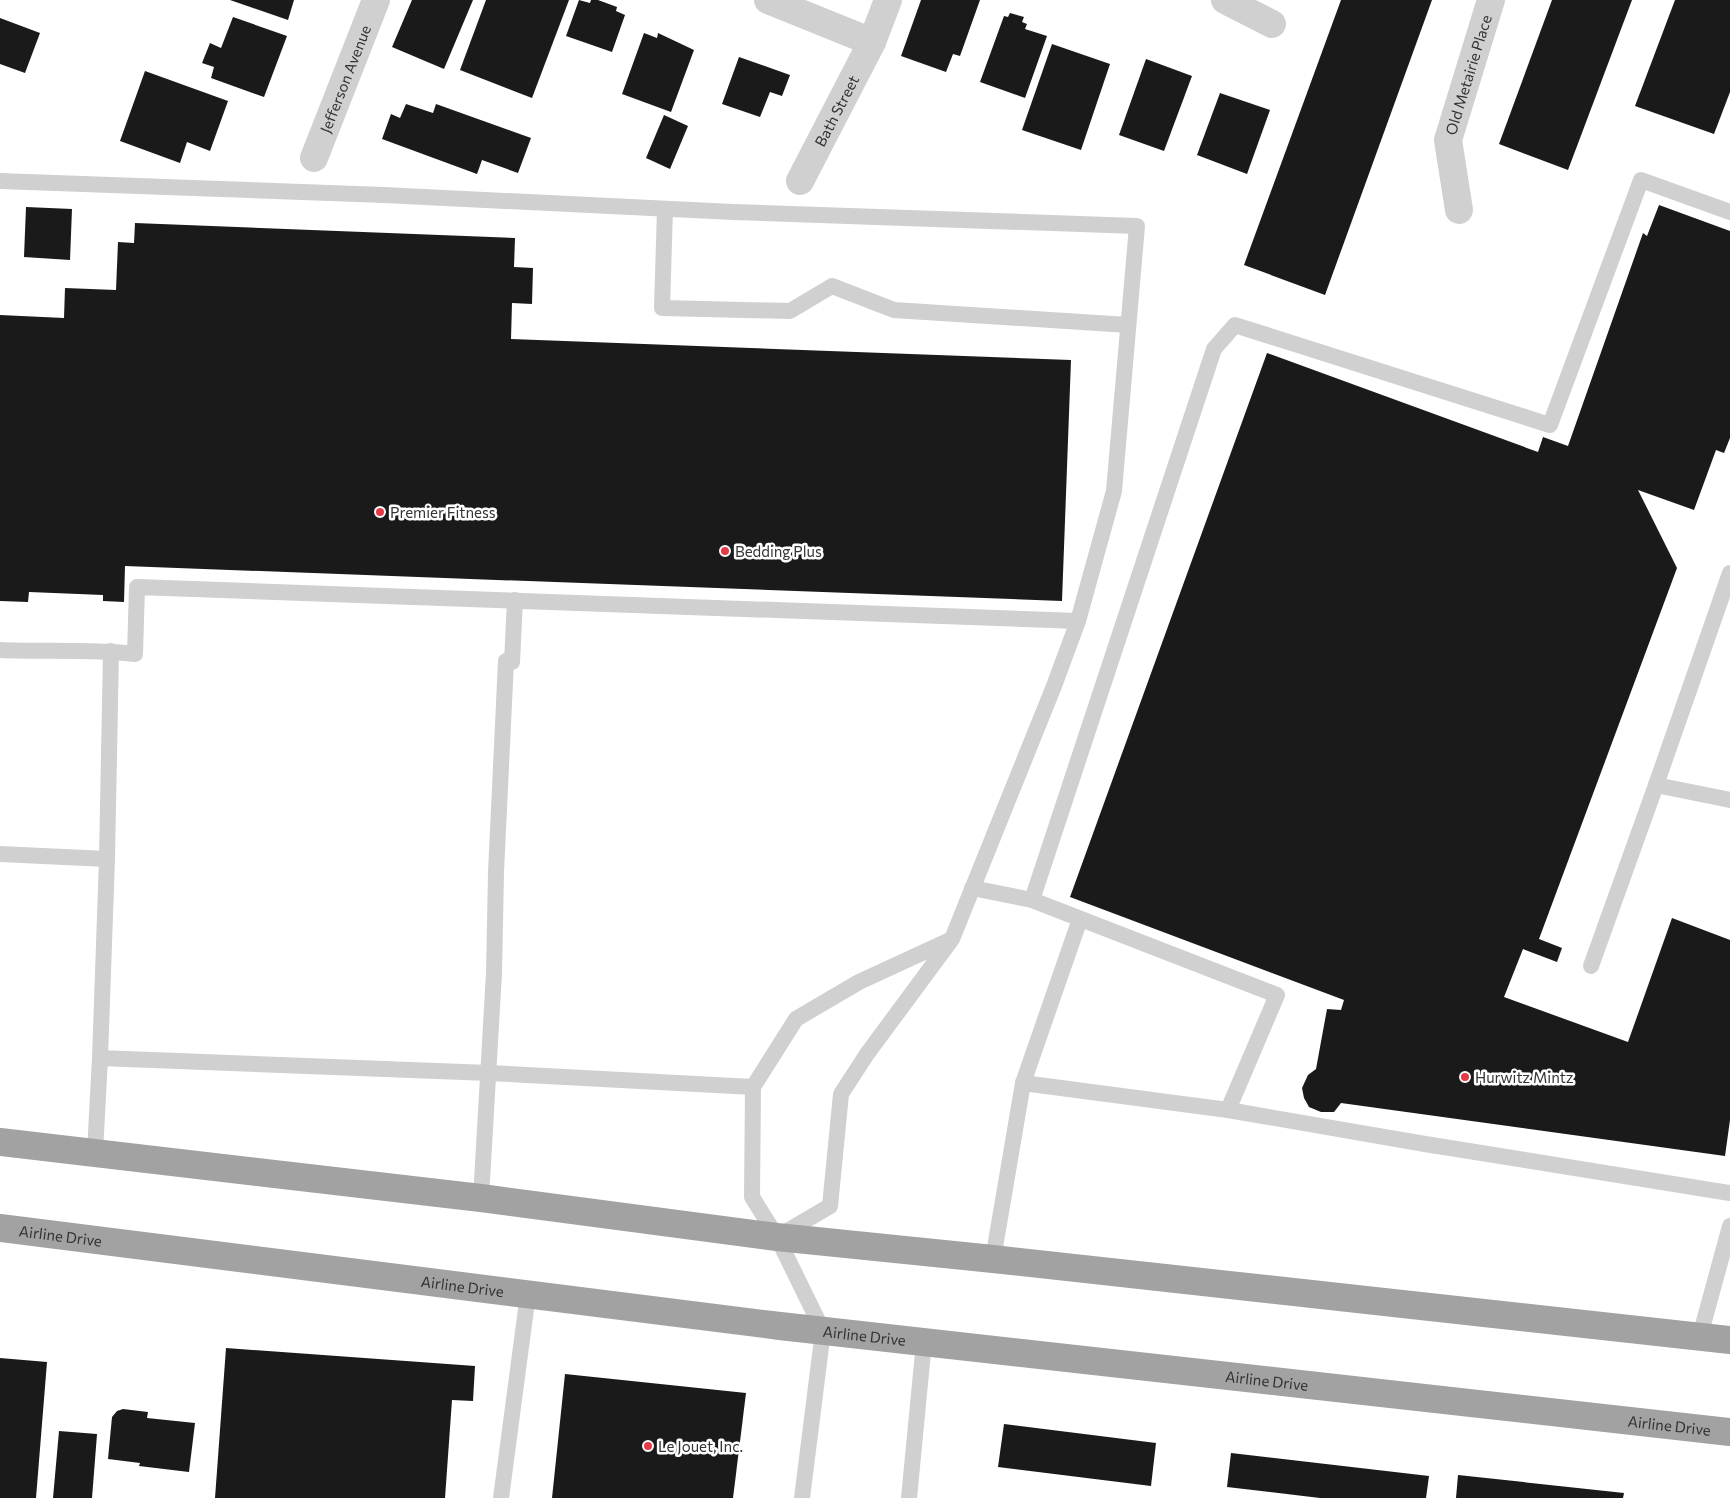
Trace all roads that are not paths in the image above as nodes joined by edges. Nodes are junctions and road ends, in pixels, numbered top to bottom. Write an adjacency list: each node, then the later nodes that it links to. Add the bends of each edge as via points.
1 (376, 0): 8 (street, Jefferson Avenue)
2 (768, 0): 7 (street)
3 (888, 0): 7 (street, Bath Street)
4 (1224, 0): 6 (street)
5 (1491, 0): 12 (street, Old Metairie Place, via 1448,140)
6 (1272, 24)
7 (872, 42): 10 (street, Bath Street)
8 (314, 158)
9 (0, 181): 11 (lane, via 393,195)
10 (800, 181)
11 (665, 209): 14 (lane, via 1137,226); 14 (lane, via 662,308 790,311 832,286 894,310)
12 (1458, 210)
13 (1730, 212): 25 (lane, via 1641,180 1550,425 1235,325 1214,350)
14 (1128, 325): 17 (lane, via 1114,491)
15 (1730, 572): 20 (lane)
16 (515, 600): 17 (lane); 19 (lane, via 137,587 135,654); 30 (lane, via 509,662)
17 (1078, 621): 24 (lane)
18 (0, 650): 19 (lane)
19 (112, 651): 23 (lane)
20 (1656, 785): 21 (lane); 28 (lane)
21 (1730, 800)
22 (0, 854): 23 (lane)
23 (107, 859): 29 (lane)
24 (972, 888): 25 (lane); 27 (lane)
25 (1032, 900): 26 (lane)
26 (1080, 919): 31 (lane); 33 (lane, via 1277,994)
27 (952, 939): 32 (lane, via 859,982 796,1019); 40 (lane, via 841,1094 830,1206)
28 (1591, 966)
29 (100, 1058): 30 (lane); 35 (lane)
30 (489, 1073): 32 (lane); 37 (lane)
31 (1023, 1083): 33 (lane); 41 (lane)
32 (753, 1087): 40 (lane, via 752,1197)
33 (1228, 1110): 36 (lane)
34 (0, 1142): 35 (highway)
35 (95, 1152): 37 (highway)
36 (1730, 1193)
37 (481, 1198): 40 (highway)
38 (1730, 1226): 44 (lane)
39 (0, 1228): 42 (highway, Airline Drive)
40 (777, 1238): 41 (highway); 43 (lane)
41 (993, 1259): 44 (highway)
42 (528, 1294): 43 (highway, Airline Drive); 48 (lane)
43 (824, 1331): 46 (highway, Airline Drive); 49 (lane)
44 (1700, 1336): 45 (highway)
45 (1730, 1340)
46 (924, 1342): 47 (highway, Airline Drive); 50 (lane)
47 (1730, 1432)
48 (501, 1498)
49 (802, 1498)
50 (909, 1498)

